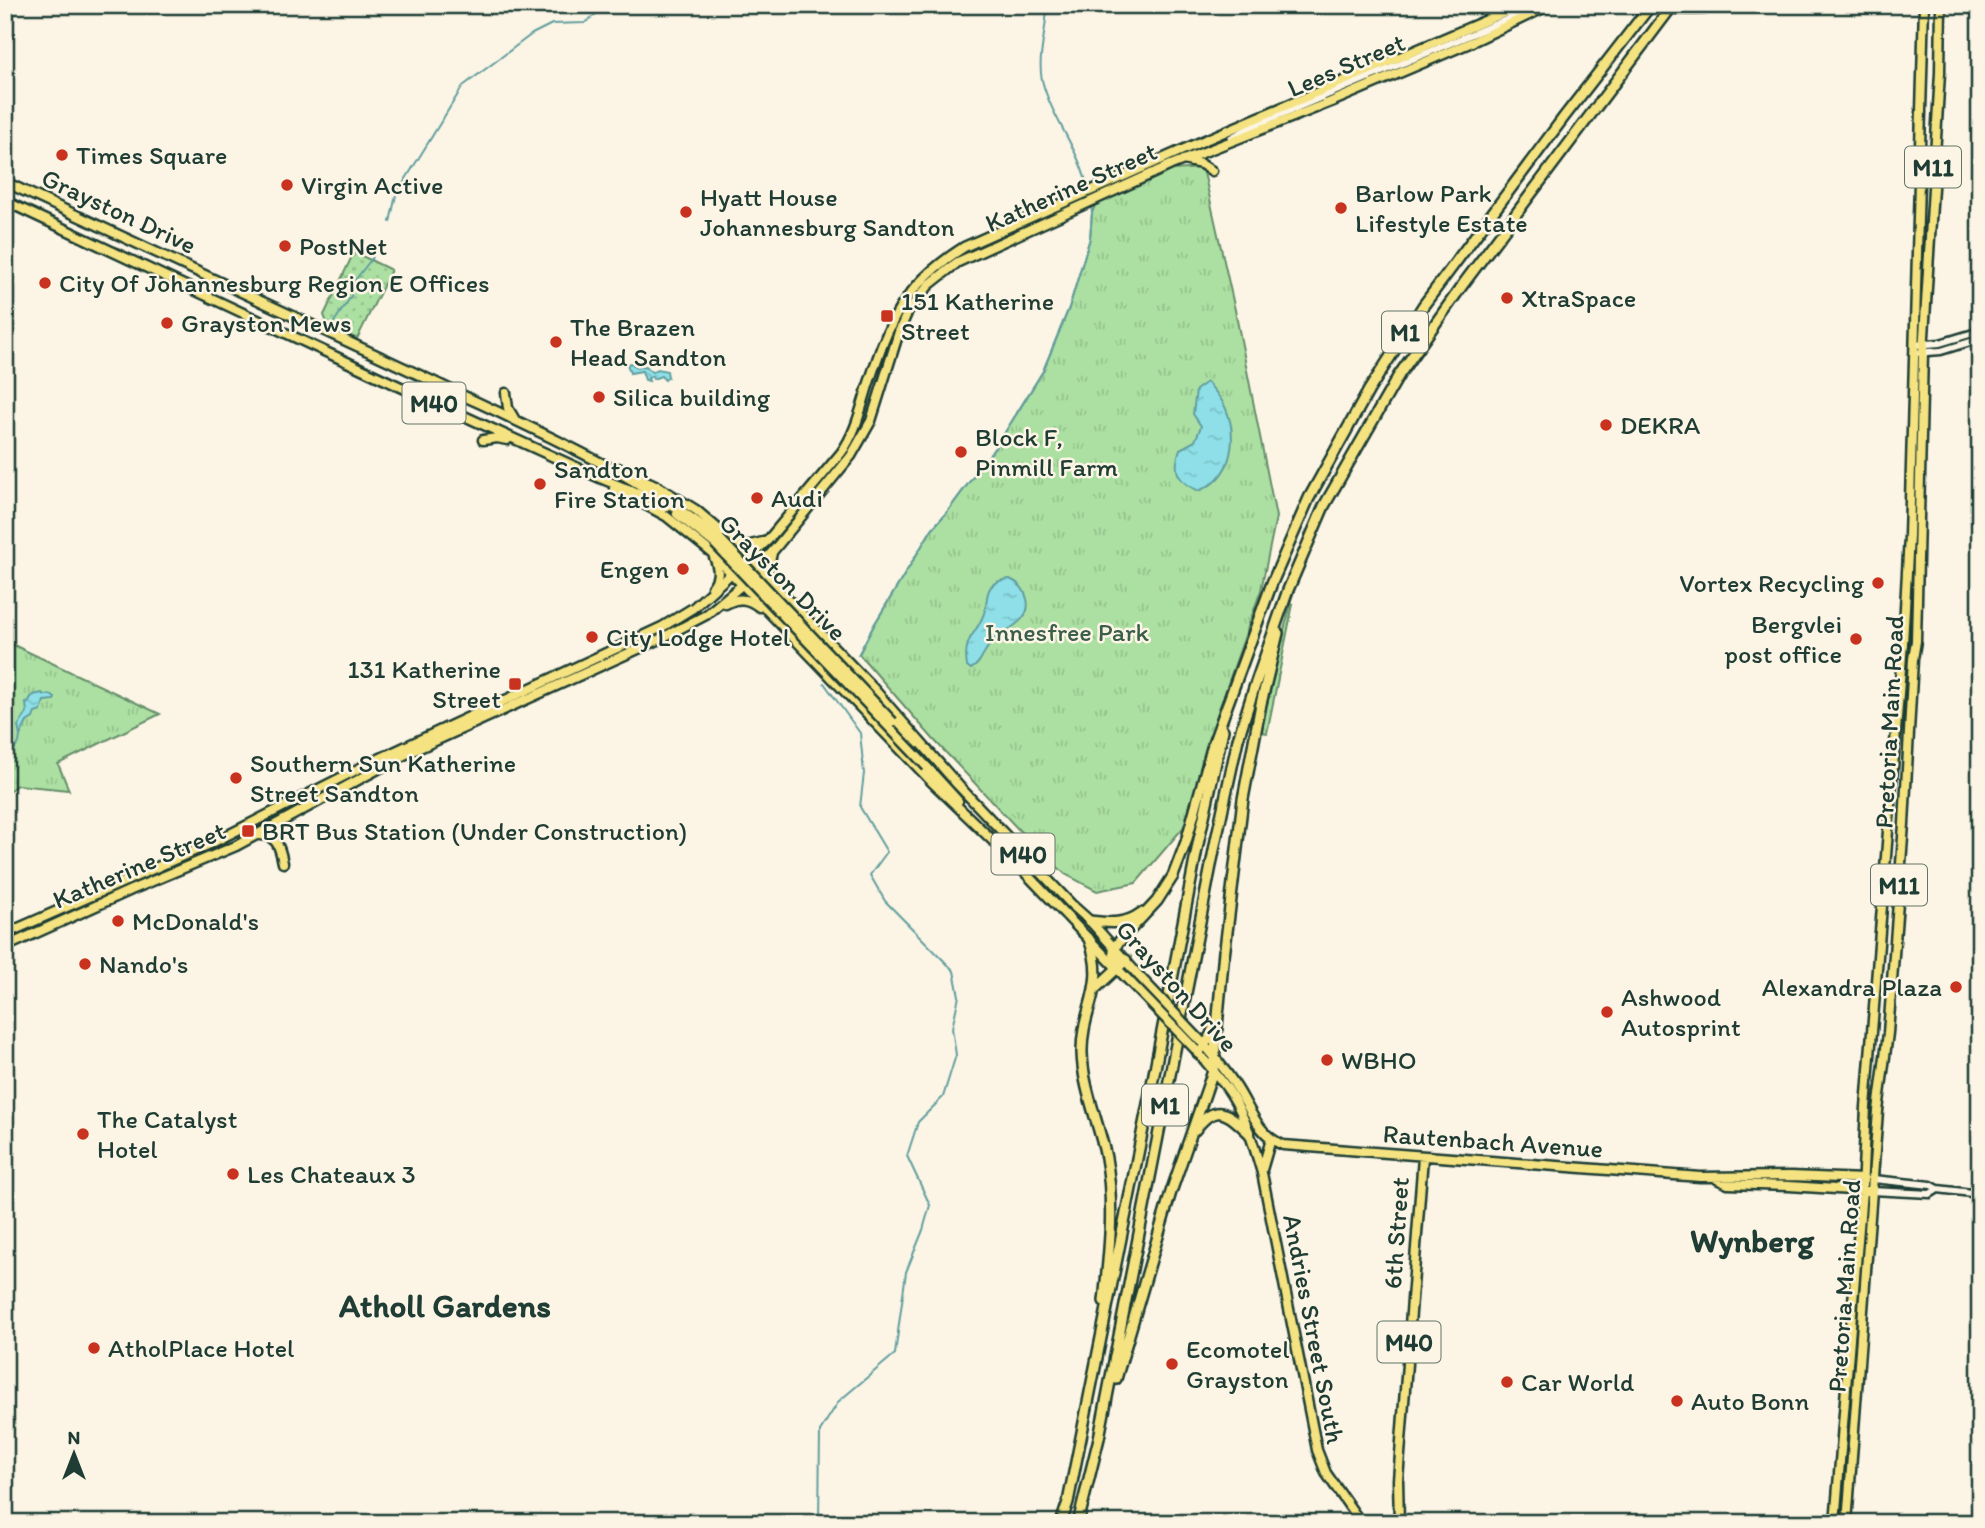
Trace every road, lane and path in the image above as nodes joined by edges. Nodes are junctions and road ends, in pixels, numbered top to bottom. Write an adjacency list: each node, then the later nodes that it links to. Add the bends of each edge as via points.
1 (1516, 5): 11 (main road)
2 (1522, 5): 11 (main road, Katherine Street)
3 (1541, 5): 12 (street, Lees Street, via 1252,126)
4 (1550, 5): 12 (main road, Katherine Street, via 1320,107)
5 (1640, 5): 8 (street, bridge, via 1700,11)
6 (1651, 5): 41 (highway, M1, via 1423,306 1369,390 1309,498 1272,583)
7 (1673, 5): 37 (highway, M1, via 1399,375 1324,506)
8 (1729, 5)
9 (1924, 5): 20 (main road, Pretoria Main Road / M11)
10 (1941, 5): 20 (main road, Pretoria Main Road / M11)
11 (1507, 12): 16 (main road, Katherine Street, via 1205,140)
12 (1208, 149): 13 (main road, Katherine Street)
13 (1182, 160): 14 (main road); 16 (main road, Katherine Street)
14 (1212, 171)
15 (5, 182): 22 (main road, Grayston Drive / M40)
16 (1100, 192): 29 (main road, Katherine Street, via 1081,195 971,243 918,282 887,331 850,439); 30 (main road, Katherine Street, via 958,262 923,292 903,322 861,440)
17 (5, 201): 25 (main road, Grayston Drive / M40)
18 (1980, 331): 20 (street)
19 (1980, 339): 20 (street, via 1941,351)
20 (1919, 349): 64 (main road, Pretoria Main Road / M11, via 1903,651); 65 (main road, Pretoria Main Road / M11, via 1916,641)
21 (506, 393): 22 (main road)
22 (516, 421): 24 (main road, Grayston Drive / M40)
23 (483, 440): 25 (main road, via 502,439)
24 (578, 450): 27 (main road, Grayston Drive / M40); 28 (main road, via 657,486 698,511)
25 (553, 455): 26 (main road, Grayston Drive / M40)
26 (600, 478): 27 (main road, Grayston Drive / M40); 31 (main road, via 673,520)
27 (641, 490): 42 (main road, Grayston Drive / M40, bridge, via 691,516 720,539); 44 (main road, Grayston Drive / M40, bridge, via 715,544)
28 (730, 539): 29 (main road, via 746,546); 32 (main road)
29 (768, 540): 32 (main road, Katherine Street)
30 (774, 551): 33 (main road, Katherine Street); 36 (main road, via 768,569)
31 (712, 553): 34 (main road); 38 (main road, via 718,576)
32 (749, 558): 33 (main road); 34 (main road, Katherine Street)
33 (758, 568): 35 (main road, Katherine Street); 36 (main road)
34 (732, 574): 35 (main road); 38 (main road, Katherine Street)
35 (743, 584): 39 (main road, Katherine Street); 40 (main road)
36 (773, 584): 42 (main road)
37 (1288, 590): 52 (highway, via 1250,756); 72 (highway, M1, via 1238,739)
38 (701, 600): 48 (main road, Katherine Street, via 642,638)
39 (706, 615): 40 (main road, via 732,601 747,600); 43 (main road, Katherine Street, via 406,754)
40 (803, 646): 44 (main road)
41 (1230, 701): 46 (highway); 71 (highway, M1)
42 (958, 785): 47 (main road, Grayston Drive / M40)
43 (257, 835): 45 (main road, via 274,839); 50 (main road, Katherine Street)
44 (1014, 861): 49 (main road, Grayston Drive / M40)
45 (283, 863)
46 (1172, 876): 47 (highway, via 1149,906 1129,921); 51 (highway, via 1157,901)
47 (1090, 921): 51 (main road, Grayston Drive / M40)
48 (5, 937)
49 (1089, 939): 54 (main road, Grayston Drive / M40); 55 (highway, via 1096,958)
50 (5, 947)
51 (1115, 948): 53 (main road, Grayston Drive / M40); 54 (highway)
52 (1224, 951): 56 (highway, via 1213,1030); 57 (highway)
53 (1126, 960): 54 (highway); 56 (main road, Grayston Drive / M40, bridge)
54 (1117, 968): 55 (highway); 56 (main road, Grayston Drive / M40, bridge)
55 (1096, 988): 71 (highway, via 1082,1056 1107,1161 1111,1219)
56 (1200, 1047): 57 (main road, Grayston Drive / M40); 58 (main road, Grayston Drive / M40)
57 (1215, 1056): 58 (highway); 61 (main road, Grayston Drive / M40)
58 (1213, 1071): 59 (main road, Grayston Drive / M40, via 1231,1094); 60 (highway)
59 (1249, 1133): 60 (highway, via 1231,1116 1219,1112 1206,1116); 63 (main road, Andries Street South / M40)
60 (1190, 1137): 72 (highway)
61 (1271, 1139): 62 (main road, Rautenbach Avenue, via 1298,1148); 63 (main road)
62 (1423, 1157): 66 (main road, Rautenbach Avenue, via 1714,1178 1728,1184); 76 (main road, 6th Street / M40, via 1398,1480)
63 (1262, 1172): 75 (main road, Andries Street South / M40, via 1317,1450 1326,1473)
64 (1862, 1179): 65 (main road); 66 (main road); 68 (main road, Pretoria Main Road / M11)
65 (1873, 1179): 67 (street); 69 (main road, Pretoria Main Road / M11)
66 (1781, 1181): 68 (main road)
67 (1938, 1189): 69 (street, via 1930,1195); 70 (street)
68 (1862, 1191): 69 (main road); 77 (main road, Pretoria Main Road / M11)
69 (1872, 1192): 78 (main road, Pretoria Main Road / M11)
70 (1980, 1194)
71 (1097, 1363): 73 (highway, M1)
72 (1100, 1438): 74 (highway, M1)
73 (1062, 1523)
74 (1079, 1523)
75 (1361, 1523)
76 (1399, 1523)
77 (1835, 1523)
78 (1847, 1523)

